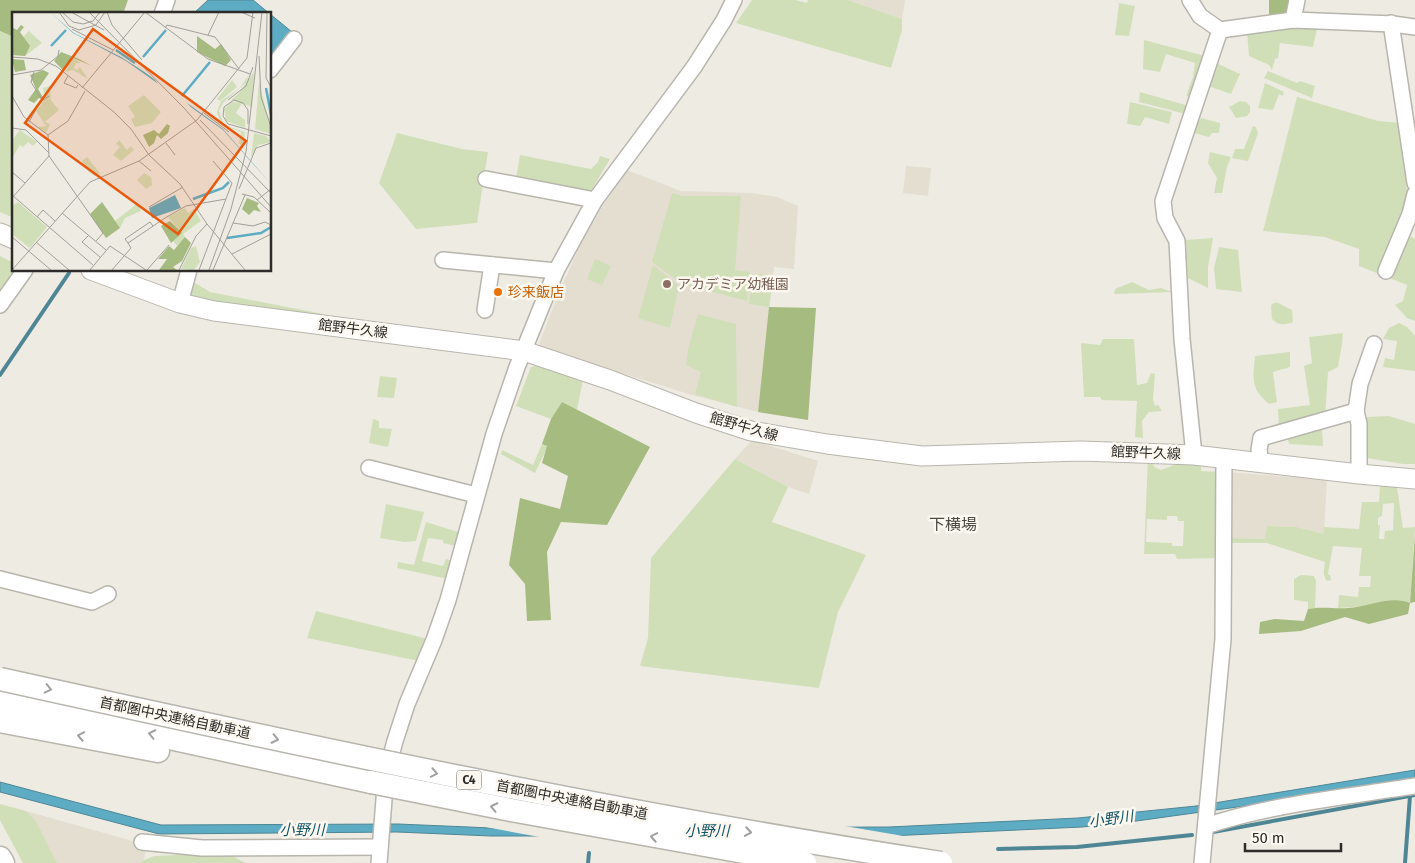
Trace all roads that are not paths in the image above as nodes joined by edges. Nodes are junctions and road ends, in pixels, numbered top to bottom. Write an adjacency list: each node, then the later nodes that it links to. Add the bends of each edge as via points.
1 (167, 0): 5 (street)
2 (734, 0): 15 (street, via 694,67)
3 (1190, 0): 9 (street, via 1200,16)
4 (1297, 0): 6 (street)
5 (163, 12)
6 (1293, 20): 7 (street); 9 (street)
7 (1391, 23): 8 (street); 13 (street)
8 (1415, 27)
9 (1220, 30): 32 (street, via 1163,201 1165,218 1177,241 1182,339)
10 (294, 39): 11 (street)
11 (271, 69)
12 (486, 179): 15 (street)
13 (1415, 183)
14 (1415, 194): 16 (street)
15 (595, 200): 24 (street)
16 (1412, 215): 25 (street)
17 (0, 233): 18 (main road)
18 (12, 238)
19 (443, 260): 20 (street)
20 (492, 265): 24 (street); 28 (street)
21 (23, 271): 27 (street)
22 (93, 271): 26 (main road, 館野牛久線)
23 (189, 271): 26 (street)
24 (556, 271): 30 (street)
25 (1386, 271)
26 (180, 303): 30 (main road, 館野牛久線, via 214,311)
27 (0, 305)
28 (485, 310)
29 (1374, 344): 31 (street, via 1360,384)
30 (524, 352): 32 (main road, 館野牛久線, via 751,431 791,439 922,456 1081,451); 38 (street)
31 (1356, 411): 34 (street, via 1261,438); 36 (street)
32 (1194, 455): 33 (main road, 館野牛久線)
33 (1224, 458): 34 (main road, 館野牛久線); 46 (street, via 1223,640)
34 (1261, 462): 36 (main road, 館野牛久線)
35 (369, 468): 38 (street)
36 (1359, 474): 37 (main road, 館野牛久線)
37 (1415, 478)
38 (476, 495): 48 (street, via 448,600 407,704 386,774)
39 (0, 579): 40 (street, via 92,602)
40 (108, 594)
41 (0, 679): 53 (highway, 首都圏中央連絡自動車道 / C4, one-way to 53, bridge, via 516,789)
42 (0, 701): 44 (highway, 首都圏中央連絡自動車道 / C4, one-way to 42)
43 (0, 721): 44 (highway, one-way to 43, via 288,776)
44 (371, 782): 52 (highway, 首都圏中央連絡自動車道 / C4, one-way to 44, bridge)
45 (1415, 786): 46 (street)
46 (1206, 823): 54 (street)
47 (142, 842): 48 (street, via 202,848)
48 (380, 843): 51 (street)
49 (0, 858): 50 (highway)
50 (3, 863)
51 (379, 863)
52 (805, 863)
53 (941, 863)
54 (1202, 863)

